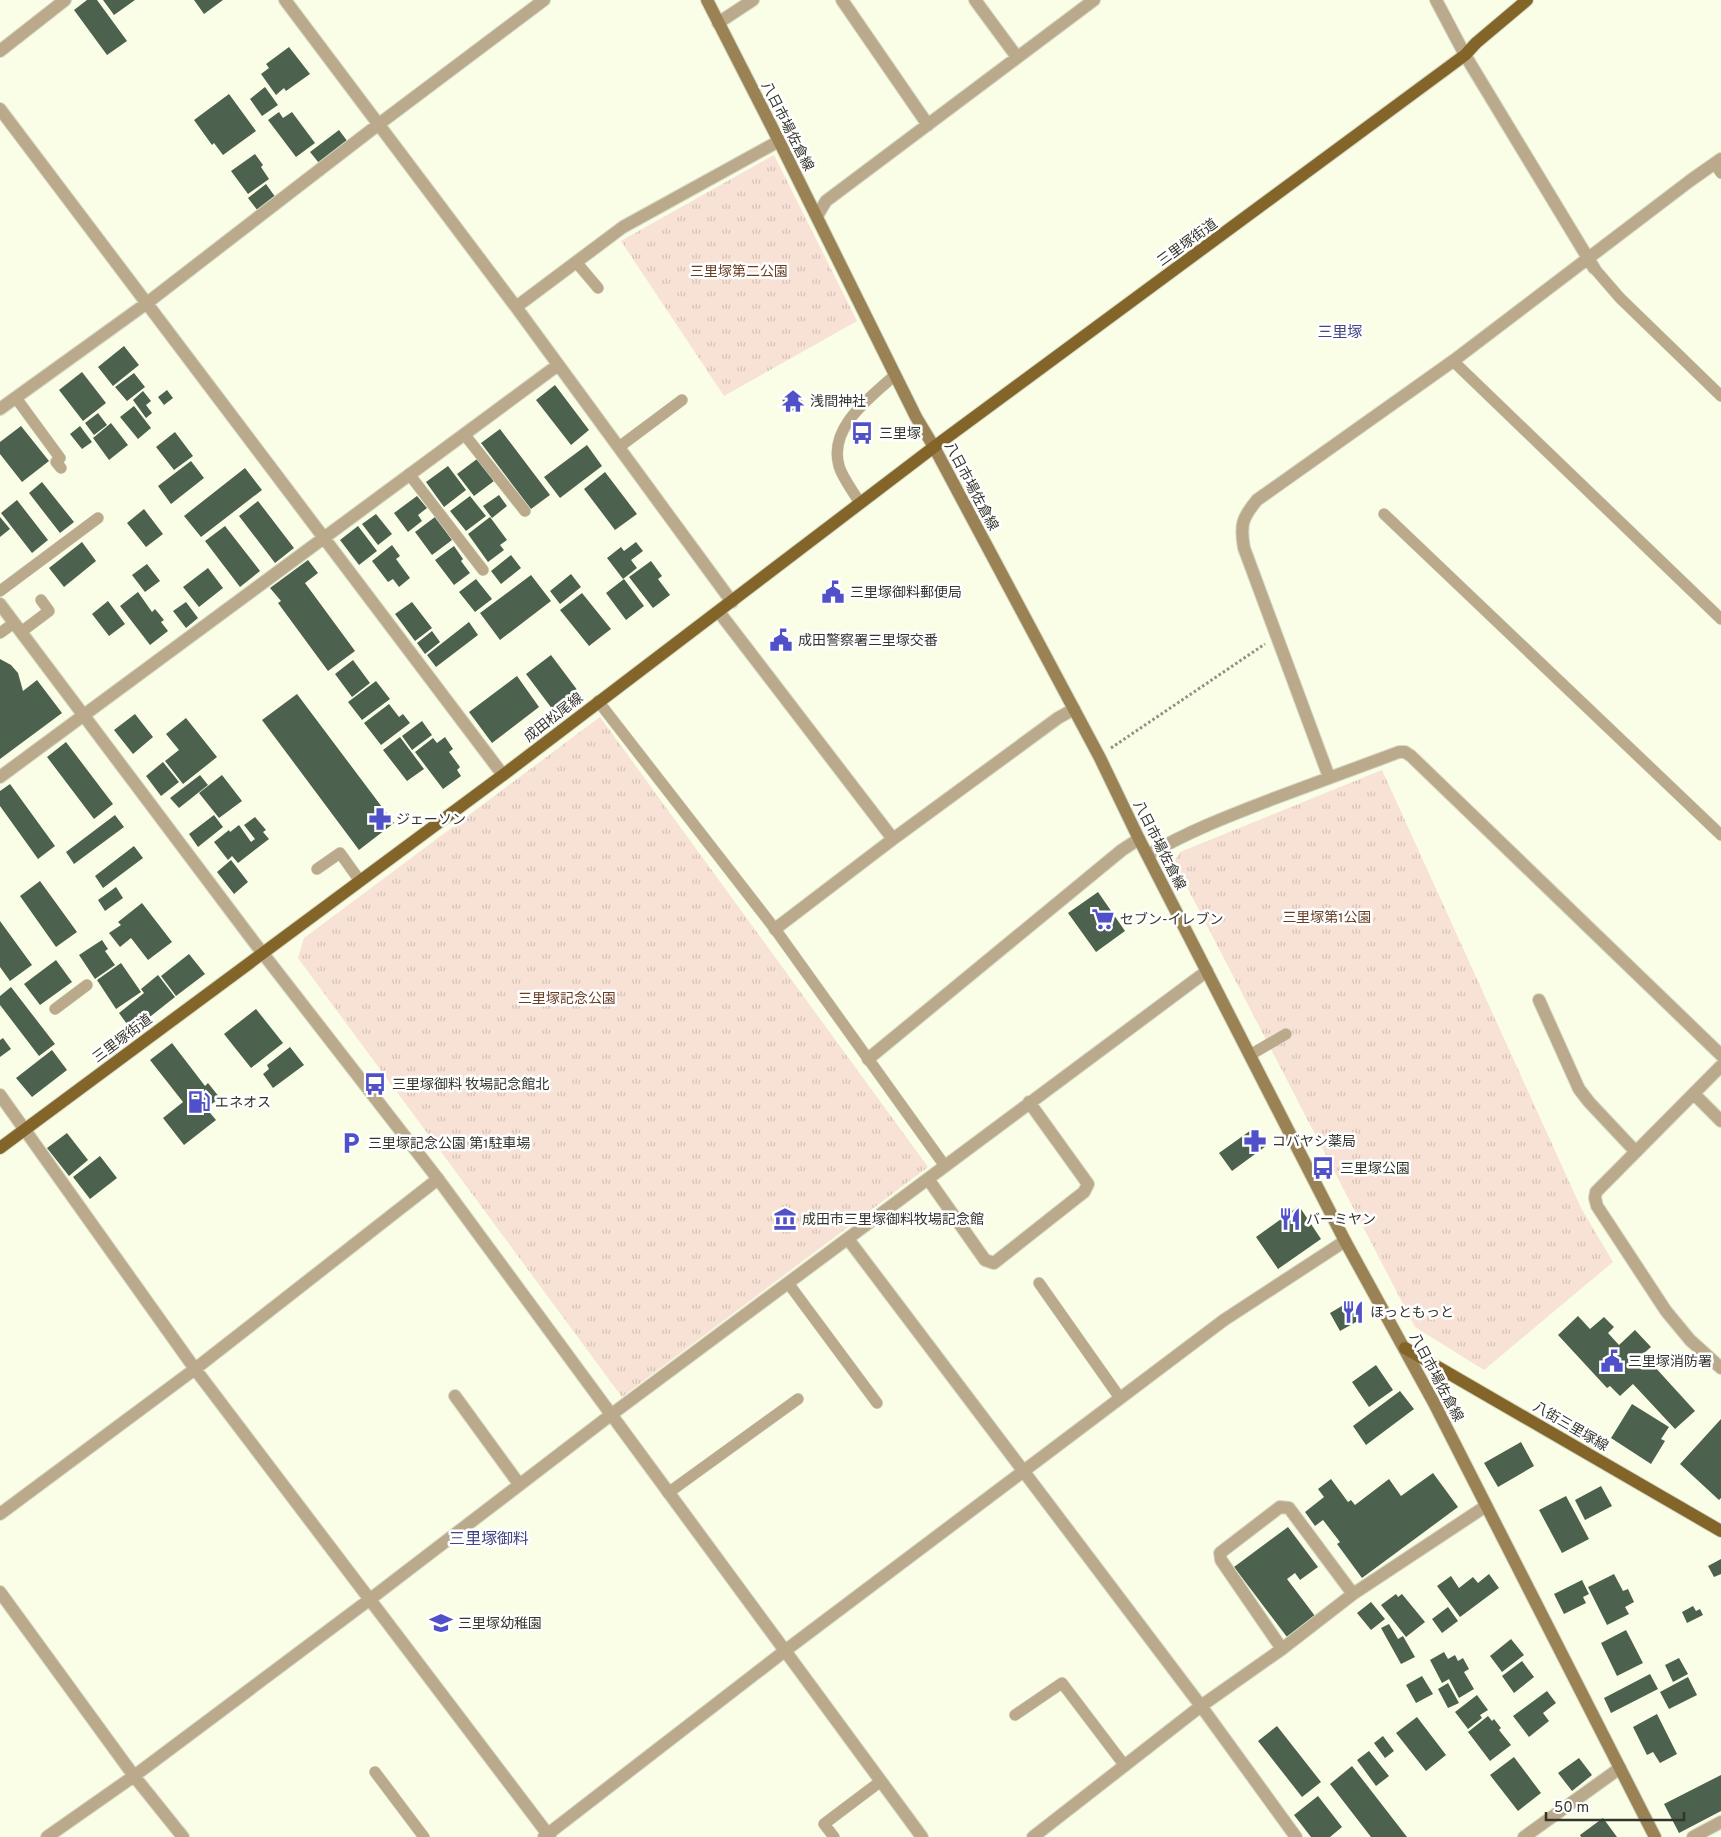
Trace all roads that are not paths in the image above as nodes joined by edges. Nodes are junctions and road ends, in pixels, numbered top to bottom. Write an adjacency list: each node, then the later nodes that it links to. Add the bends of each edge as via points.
1 (65, 0): 12 (street)
2 (285, 0): 16 (street)
3 (544, 0): 16 (street)
4 (707, 0): 11 (main road, 八日市場佐倉線)
5 (753, 0): 11 (street)
6 (842, 0): 17 (street)
7 (976, 0): 14 (street)
8 (1094, 0): 14 (street)
9 (1436, 0): 13 (street)
10 (1527, 0): 13 (main road, 三里塚街道)
11 (718, 22): 18 (main road, 八日市場佐倉線)
12 (0, 51)
13 (1465, 55): 22 (street); 35 (main road, 三里塚街道)
14 (1017, 57): 17 (street)
15 (0, 109): 24 (street)
16 (378, 124): 24 (street); 25 (street)
17 (928, 125): 20 (street, via 826,201)
18 (780, 141): 20 (main road, 八日市場佐倉線); 21 (street, via 623,227)
19 (1719, 165): 22 (street)
20 (817, 216): 28 (main road, 八日市場佐倉線)
21 (576, 262): 23 (lane); 25 (street)
22 (1591, 263): 26 (street); 29 (lane, via 1620,298)
23 (598, 288)
24 (146, 303): 30 (street); 42 (street)
25 (516, 307): 27 (street)
26 (1453, 361): 49 (lane); 57 (street, via 1257,500 1241,526 1244,548)
27 (558, 364): 33 (street); 34 (street)
28 (895, 374): 35 (main road, 八日市場佐倉線); 38 (lane, via 845,423 838,442 839,466)
29 (1721, 396)
30 (16, 398): 32 (street); 36 (lane, via 60,458 56,462)
31 (682, 400): 34 (lane)
32 (0, 409)
33 (464, 434): 37 (street); 39 (lane)
34 (619, 447): 46 (street)
35 (934, 447): 38 (main road, 三里塚街道); 53 (main road, 八日市場佐倉線)
36 (61, 468)
37 (409, 474): 42 (street); 43 (lane)
38 (860, 503): 46 (main road, 成田松尾線)
39 (525, 511)
40 (1384, 514): 58 (lane)
41 (98, 518): 44 (lane)
42 (324, 538): 54 (street); 55 (street)
43 (483, 570)
44 (0, 591)
45 (41, 600): 50 (lane, via 49,611)
46 (732, 602): 48 (main road, 成田松尾線)
47 (0, 604): 50 (street)
48 (719, 612): 52 (main road, 成田松尾線); 59 (street)
49 (1721, 619)
50 (17, 627): 51 (lane); 54 (street)
51 (0, 633)
52 (598, 702): 55 (main road, 成田松尾線); 64 (lane)
53 (1074, 709): 59 (street); 60 (main road, 八日市場佐倉線)
54 (84, 715): 56 (street); 65 (street)
55 (503, 775): 63 (main road, 成田松尾線)
56 (0, 777)
57 (1329, 778): 61 (street, via 1209,823); 71 (street, via 1399,752 1411,756)
58 (1721, 834)
59 (893, 839): 64 (street)
60 (1140, 840): 61 (main road, 八日市場佐倉線); 73 (street, via 1122,850)
61 (1148, 855): 66 (main road, 八日市場佐倉線)
62 (317, 869): 63 (lane, via 340,853)
63 (360, 881): 65 (main road, 成田松尾線)
64 (775, 929): 73 (lane)
65 (263, 952): 79 (main road, 三里塚街道); 83 (street)
66 (1206, 971): 72 (main road, 八日市場佐倉線); 77 (street)
67 (87, 986): 69 (lane)
68 (1539, 1000): 81 (street, via 1579,1089)
69 (55, 1009)
70 (1286, 1034): 72 (lane)
71 (1721, 1054)
72 (1250, 1055): 86 (main road, 八日市場佐倉線)
73 (868, 1059): 82 (lane)
74 (1721, 1066): 75 (street)
75 (1694, 1094): 78 (street); 81 (street)
76 (0, 1095): 79 (street)
77 (1029, 1102): 82 (street); 84 (street, via 1088,1184 1084,1192 994,1263 985,1260)
78 (1721, 1120)
79 (25, 1129): 80 (main road, 三里塚街道); 90 (street)
80 (0, 1148)
81 (1636, 1152): 91 (street, via 1596,1192 1597,1206 1666,1311 1690,1340)
82 (945, 1166): 84 (street)
83 (438, 1179): 90 (street); 96 (street)
84 (928, 1179): 85 (street)
85 (848, 1239): 87 (street); 97 (street)
86 (1345, 1241): 89 (main road, 八日市場佐倉線); 93 (street, via 1224,1320)
87 (788, 1283): 95 (lane); 96 (street)
88 (1039, 1283): 93 (lane)
89 (1405, 1348): 100 (main road, 八日市場佐倉線); 102 (main road, 八街三里塚線)
90 (196, 1368): 101 (street); 105 (street)
91 (1721, 1368)
92 (455, 1396): 98 (street)
93 (1120, 1398): 97 (street)
94 (798, 1399): 99 (lane)
95 (877, 1403)
96 (612, 1414): 98 (street); 99 (street)
97 (1022, 1471): 107 (street); 108 (street)
98 (519, 1484): 105 (street)
99 (668, 1493): 107 (street)
100 (1486, 1506): 104 (street); 111 (main road, 八日市場佐倉線)
101 (0, 1514)
102 (1721, 1531)
103 (0, 1592): 113 (street)
104 (1353, 1594): 106 (street); 106 (street, via 1289,1508 1280,1507 1220,1553 1221,1560)
105 (369, 1600): 113 (street); 116 (street)
106 (1282, 1649): 108 (street)
107 (786, 1650): 114 (street); 116 (street)
108 (1201, 1706): 110 (street); 123 (street)
109 (1015, 1715): 110 (lane, via 1062,1683)
110 (1125, 1766): 122 (street)
111 (1620, 1768): 124 (street); 125 (main road, 八日市場佐倉線)
112 (375, 1772): 119 (lane)
113 (134, 1776): 117 (street); 118 (street)
114 (881, 1781): 120 (lane, via 824,1824); 121 (street)
115 (1721, 1822): 126 (street)
116 (547, 1836)
117 (47, 1837)
118 (183, 1837)
119 (424, 1837)
120 (834, 1837)
121 (922, 1837)
122 (1033, 1837)
123 (1296, 1837)
124 (1524, 1837)
125 (1655, 1837)
126 (1693, 1837)

